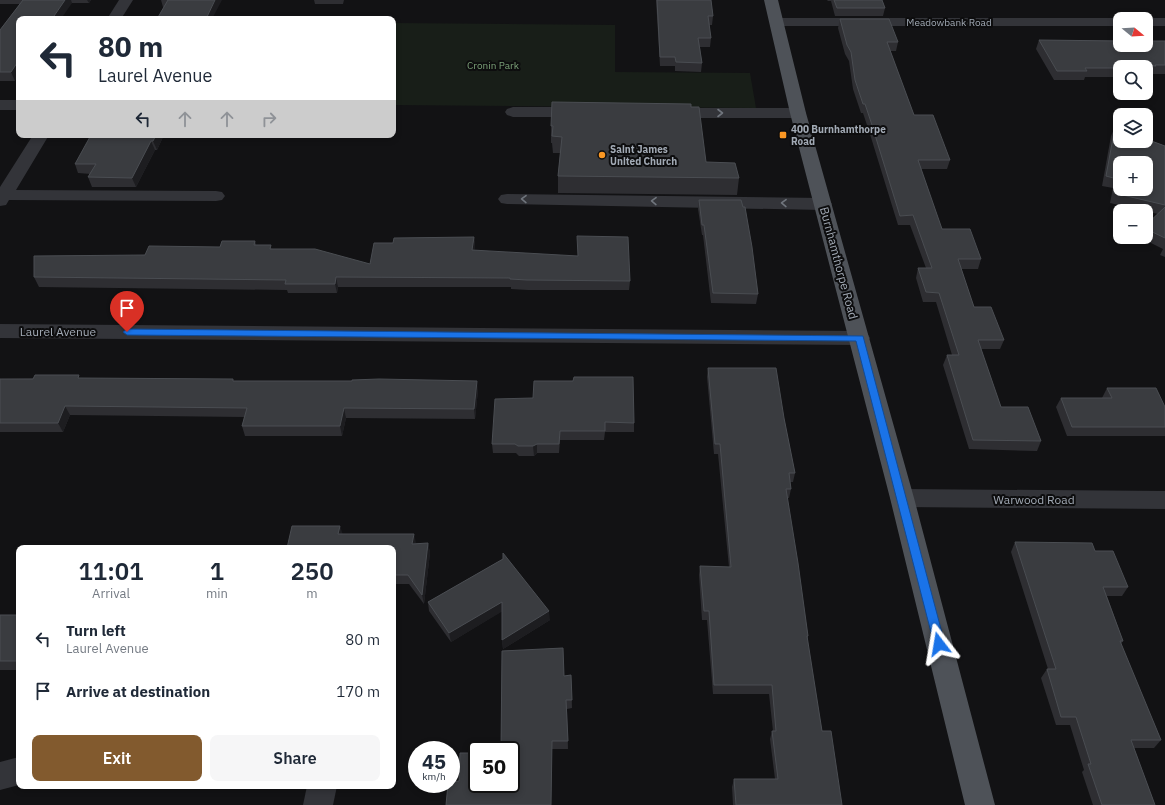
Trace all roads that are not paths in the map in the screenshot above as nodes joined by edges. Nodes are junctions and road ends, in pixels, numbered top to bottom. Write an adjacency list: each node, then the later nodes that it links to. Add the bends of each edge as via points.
1 (126, 0): 3 (street)
2 (771, 0): 4 (main road, Burnhamthorpe Road)
3 (116, 16)
4 (777, 22): 5 (street, Meadowbank Road); 13 (main road, Burnhamthorpe Road)
5 (1113, 22)
6 (1153, 22): 7 (street)
7 (1165, 22)
8 (0, 105): 9 (street)
9 (16, 105)
10 (513, 112): 11 (street)
11 (601, 112)
12 (657, 112): 13 (street, one-way to 13)
13 (798, 113): 18 (main road, Burnhamthorpe Road)
14 (39, 138): 16 (street)
15 (216, 196): 16 (street)
16 (2, 198)
17 (507, 199): 18 (street, one-way to 17)
18 (823, 204): 20 (main road, Burnhamthorpe Road)
19 (0, 331): 20 (street, Laurel Avenue)
20 (860, 338): 21 (main road, Burnhamthorpe Road)
21 (902, 498): 22 (street, Warwood Road); 27 (main road, Burnhamthorpe Road)
22 (1165, 500)
23 (16, 773): 24 (street)
24 (0, 776)
25 (321, 789): 26 (street)
26 (318, 805)
27 (980, 805)

